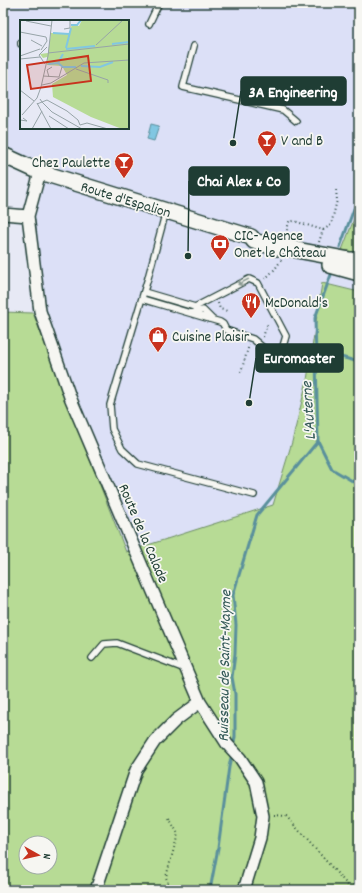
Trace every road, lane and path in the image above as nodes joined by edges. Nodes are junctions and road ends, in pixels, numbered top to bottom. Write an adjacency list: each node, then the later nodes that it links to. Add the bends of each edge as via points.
1 (159, 3): 2 (lane)
2 (149, 24)
3 (194, 46): 4 (lane, via 183,87 283,110)
4 (296, 121)
5 (3, 155): 6 (main road, Route d'Espalion)
6 (40, 172): 8 (main road, Route d'Espalion); 10 (street, Route de la Calade)
7 (336, 190): 11 (path, via 337,200 331,225)
8 (166, 211): 12 (main road, Route d'Espalion, via 251,237 256,234); 17 (lane)
9 (3, 214): 10 (street)
10 (28, 216): 22 (street, Route de la Calade, via 42,319 70,397)
11 (323, 230): 12 (path, via 294,221 289,222); 13 (path)
12 (289, 245): 14 (main road); 15 (main road, via 328,264); 16 (path, via 275,269)
13 (318, 246)
14 (359, 260)
15 (359, 273)
16 (258, 283): 17 (lane, via 286,336 282,353 266,351 253,339 226,330 220,322); 18 (lane, one-way to 18, via 249,279)
17 (143, 296): 18 (lane, via 195,307); 20 (lane, via 110,405 112,429 122,449 138,464)
18 (215, 297): 19 (path, via 220,309)
19 (227, 311)
20 (254, 495)
21 (92, 658): 22 (lane, via 104,644 117,643)
22 (186, 669): 23 (street, Route de la Calade)
23 (200, 702): 24 (street, Route de la Calade, via 256,782); 26 (street, via 176,720 155,741 136,770)
24 (263, 816): 28 (street, Route de la Calade, via 260,838); 29 (path, via 286,816)
25 (169, 818): 27 (path, via 178,834 166,877)
26 (96, 890)
27 (170, 890)
28 (244, 890)
29 (352, 890)

